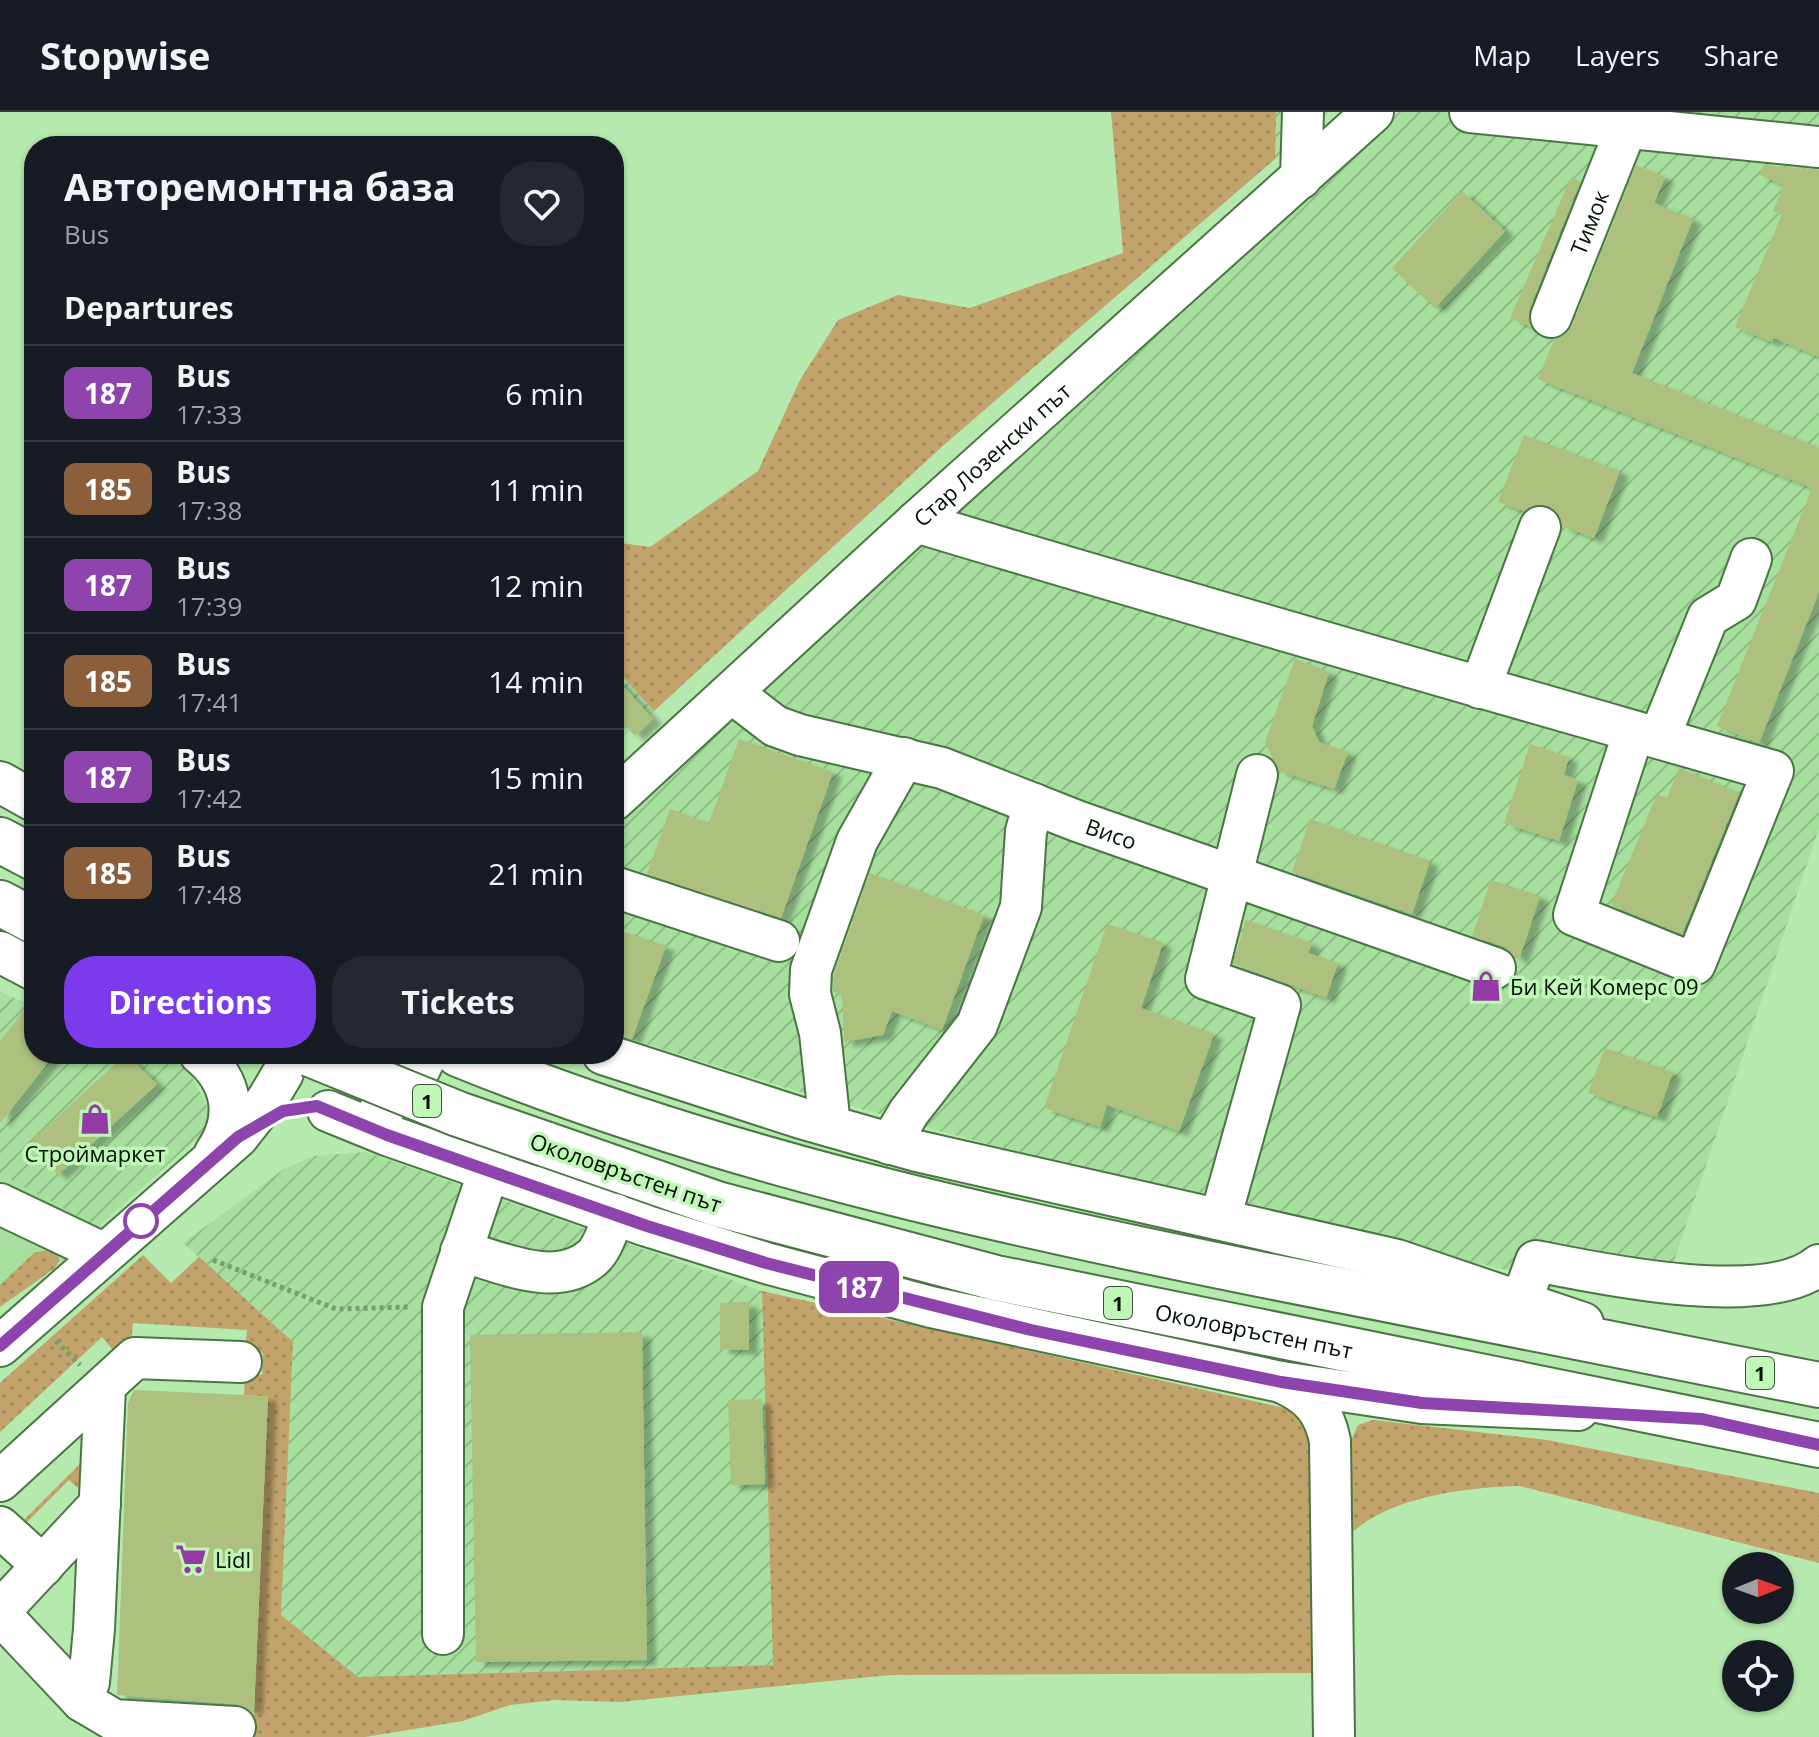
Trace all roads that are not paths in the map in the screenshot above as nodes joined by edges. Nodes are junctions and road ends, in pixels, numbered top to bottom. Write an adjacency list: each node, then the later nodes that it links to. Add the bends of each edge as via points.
1 (1303, 112): 6 (street)
2 (1373, 112): 6 (street, Стар Лозенски път)
3 (1470, 112): 4 (street)
4 (1626, 129): 5 (street); 7 (street, Тимок)
5 (1819, 147)
6 (1301, 178): 8 (street, Стар Лозенски път)
7 (1551, 317)
8 (916, 522): 11 (street); 12 (street, Стар Лозенски път)
9 (1540, 527): 11 (street)
10 (1751, 559): 13 (street, via 1736,600 1708,617)
11 (1480, 688): 13 (street)
12 (732, 693): 14 (street, Висо, via 775,726); 17 (street, Стар Лозенски път)
13 (1646, 735): 13 (street, via 1574,915 1695,964 1773,771)
14 (904, 758): 19 (street, Висо); 38 (street, via 857,841 811,970)
15 (1257, 775): 22 (street)
16 (0, 782): 18 (street)
17 (624, 791)
18 (24, 795)
19 (1034, 804): 22 (street, Висо); 40 (street, via 1026,831 1021,907 977,1025)
20 (0, 840): 21 (highway)
21 (24, 853)
22 (1231, 875): 29 (street, Висо); 45 (street, via 1206,979 1280,1005)
23 (624, 890): 26 (street)
24 (0, 903): 25 (highway)
25 (24, 916)
26 (779, 941)
27 (0, 952): 28 (street)
28 (24, 965)
29 (1495, 968)
30 (624, 1061): 38 (street)
31 (209, 1064): 41 (street, via 225,1082 230,1105 228,1131)
32 (287, 1064): 39 (street)
33 (291, 1064): 37 (street, Околовръстен път, via 295,1089)
34 (302, 1064): 57 (highway, Околовръстен път / 1, bridge, via 717,1204 996,1278)
35 (422, 1064): 37 (street, via 411,1087 384,1108 350,1115)
36 (485, 1064): 51 (highway, 1, via 820,1176 1004,1221)
37 (322, 1108): 39 (street, via 283,1111); 42 (street, Околовръстен път)
38 (830, 1126): 40 (street)
39 (238, 1137): 41 (street)
40 (890, 1144): 45 (street)
41 (207, 1166): 47 (street)
42 (489, 1170): 44 (street, Околовръстен път); 46 (street)
43 (0, 1204): 47 (street)
44 (615, 1214): 46 (street, via 594,1257 567,1273 528,1270); 53 (street, Околовръстен път, via 766,1263 931,1307)
45 (1220, 1219): 49 (street, via 1397,1260)
46 (461, 1251): 66 (street, via 443,1307)
47 (103, 1253): 50 (street)
48 (1819, 1265): 49 (street, via 1809,1274 1733,1289 1599,1274 1536,1261)
49 (1521, 1302): 51 (street)
50 (0, 1346)
51 (1701, 1361): 54 (highway, 1)
52 (241, 1362): 55 (street, via 135,1358)
53 (1281, 1382): 56 (street, Околовръстен път); 59 (street, via 1303,1393 1323,1415)
54 (1819, 1385)
55 (105, 1387): 60 (street); 61 (street)
56 (1422, 1403): 57 (street, Околовръстен път); 59 (street, via 1387,1403 1358,1411 1342,1429)
57 (1702, 1419): 58 (highway, Околовръстен път / 1)
58 (1819, 1445)
59 (1332, 1461): 70 (street)
60 (0, 1481)
61 (100, 1504): 63 (street); 65 (street)
62 (0, 1527): 63 (street)
63 (43, 1566): 64 (street)
64 (0, 1613): 67 (street)
65 (94, 1629): 67 (street); 68 (street)
66 (443, 1634)
67 (54, 1673): 68 (street)
68 (82, 1701): 69 (street, via 114,1720)
69 (235, 1727)
70 (1334, 1737)

